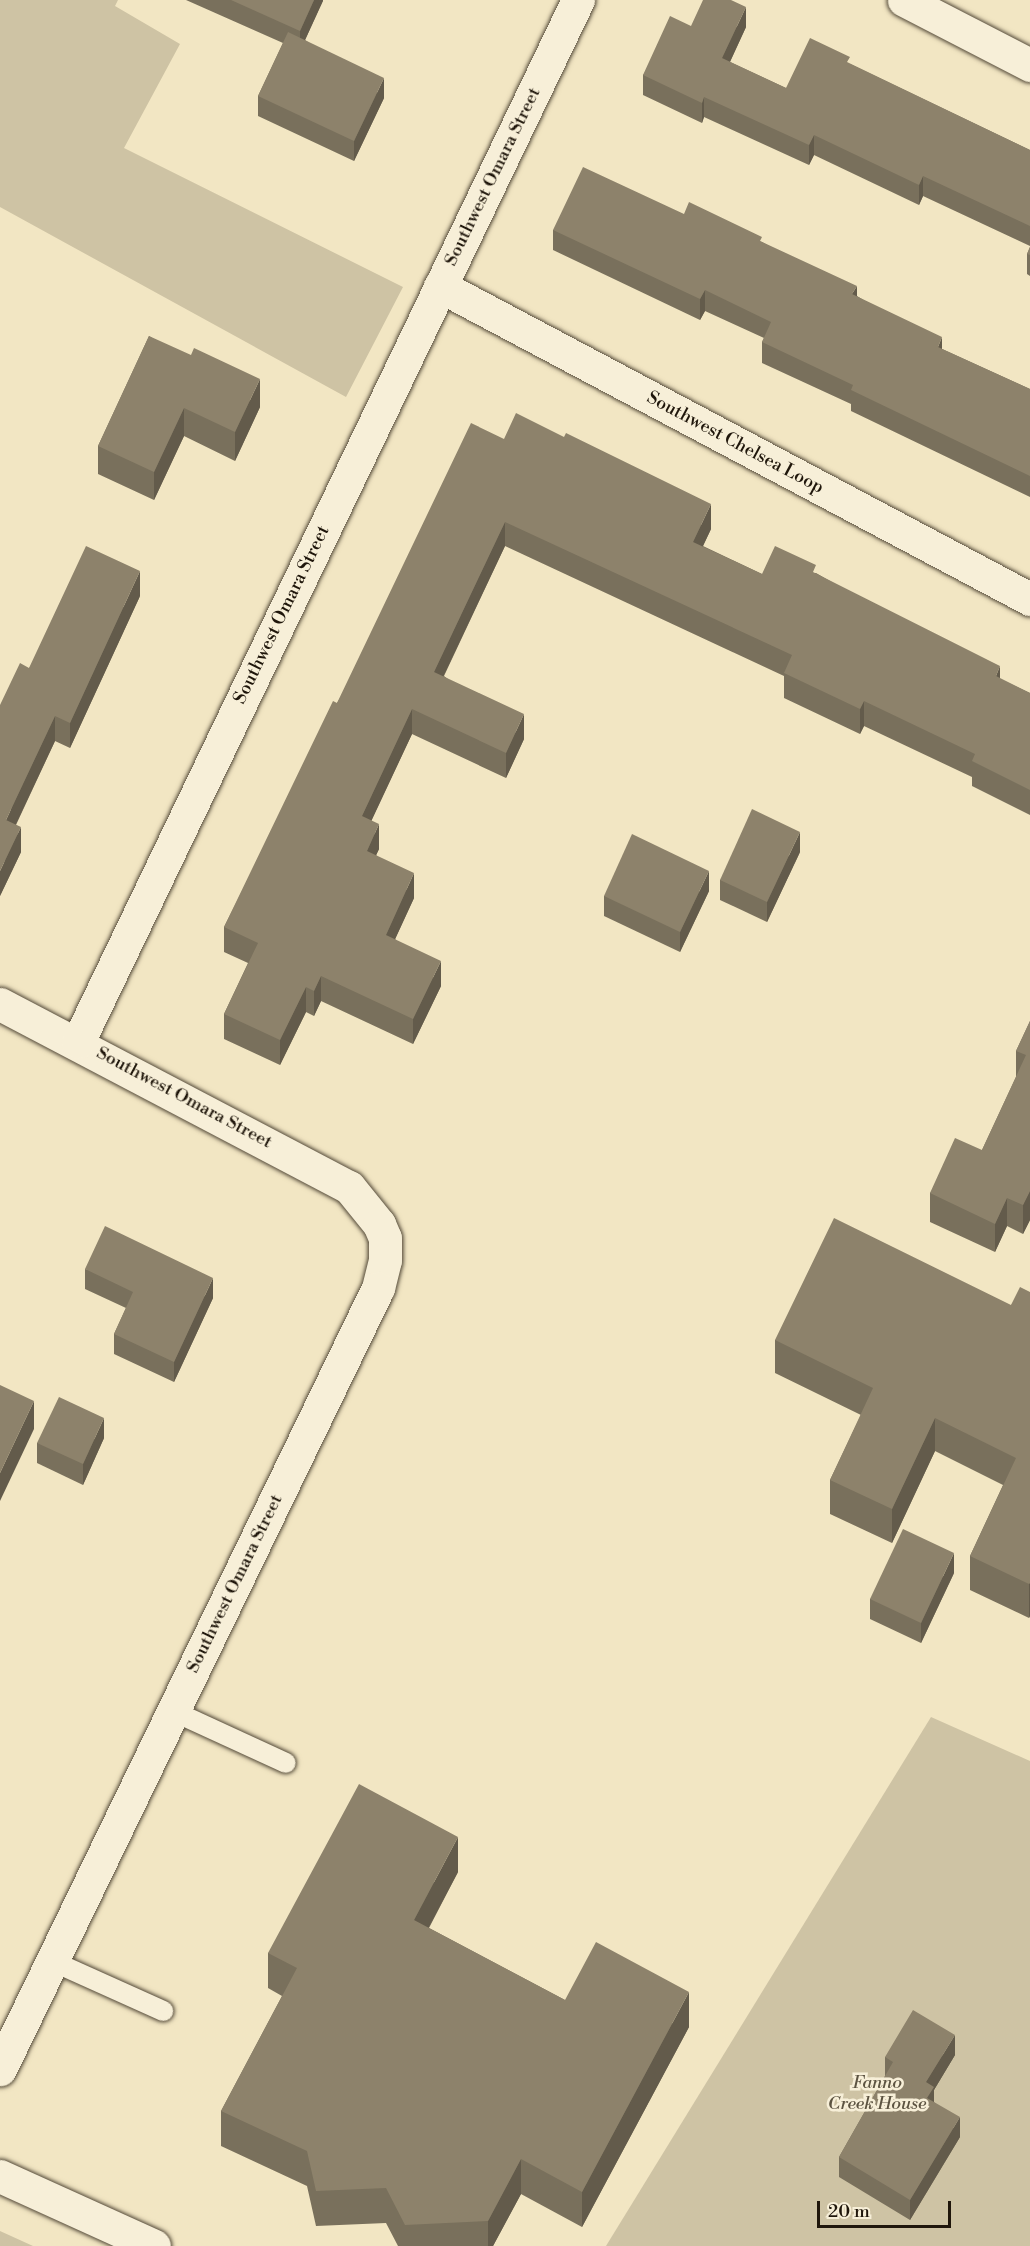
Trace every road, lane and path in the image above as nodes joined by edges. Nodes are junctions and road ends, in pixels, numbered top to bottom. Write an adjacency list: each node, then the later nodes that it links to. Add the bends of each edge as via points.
1 (578, 0): 4 (street, Southwest Omara Street)
2 (904, 0): 3 (street)
3 (1030, 65)
4 (440, 286): 5 (street, Southwest Chelsea Loop); 7 (street, Southwest Omara Street)
5 (1030, 599)
6 (0, 1004): 7 (street)
7 (78, 1042): 8 (street, Southwest Omara Street, via 348,1187 365,1204 385,1238 385,1260 378,1288)
8 (173, 1712): 9 (lane); 10 (street, Southwest Omara Street)
9 (286, 1763)
10 (52, 1961): 11 (lane); 12 (street, Southwest Omara Street)
11 (163, 2011)
12 (0, 2069)
13 (0, 2176): 14 (street)
14 (154, 2246)

